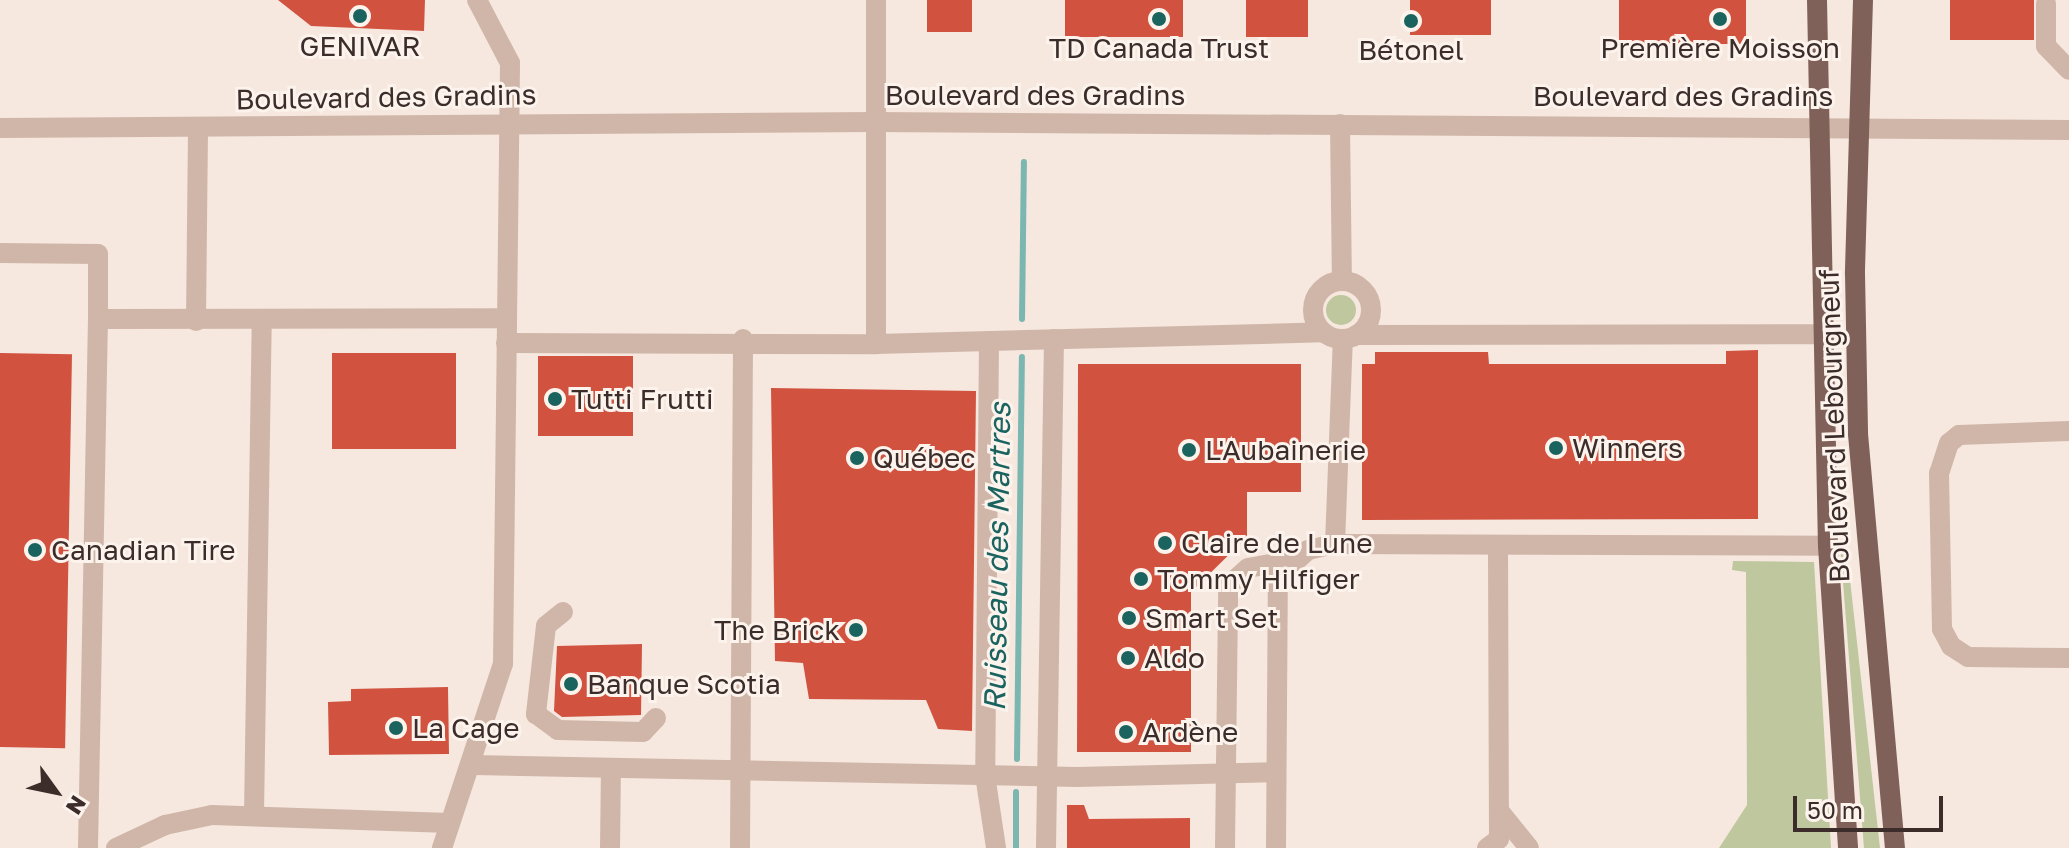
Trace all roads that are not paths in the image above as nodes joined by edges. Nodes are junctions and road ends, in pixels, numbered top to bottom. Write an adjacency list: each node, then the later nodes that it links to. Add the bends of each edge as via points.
1 (477, 0): 8 (street, via 510,63)
2 (876, 0): 7 (street)
3 (1817, 0): 10 (main road, Boulevard Lebourgneuf)
4 (1863, 0): 11 (main road, Boulevard Lebourgneuf)
5 (2046, 4): 6 (street, via 2046,46)
6 (2069, 70)
7 (875, 122): 8 (street, Boulevard des Gradins); 9 (street, Boulevard des Gradins); 28 (street)
8 (508, 124): 12 (street, Boulevard des Gradins); 17 (street)
9 (1340, 124): 10 (street, Boulevard des Gradins); 16 (street)
10 (1821, 124): 11 (street, Boulevard des Gradins); 22 (main road, Boulevard Lebourgneuf)
11 (1861, 125): 14 (street, Boulevard des Gradins); 59 (main road, Boulevard Lebourgneuf, via 1858,434)
12 (198, 127): 13 (street, Boulevard des Gradins); 19 (street)
13 (0, 128)
14 (2069, 130)
15 (0, 253): 18 (street, via 98,254)
16 (1342, 281): 21 (street, via 1326,285 1313,305); 23 (street, via 1361,288 1371,305 1367,325)
17 (507, 318): 20 (street); 27 (street)
18 (98, 319): 19 (street); 47 (street)
19 (196, 321): 20 (street)
20 (262, 321): 45 (street)
21 (1323, 332): 23 (street); 25 (street)
22 (1823, 334): 23 (street); 31 (main road, Boulevard Lebourgneuf)
23 (1350, 338): 30 (street)
24 (743, 339): 27 (street); 28 (street); 39 (street)
25 (1054, 339): 26 (street); 43 (street)
26 (989, 341): 28 (street); 42 (street)
27 (506, 343): 37 (street, via 503,664)
28 (876, 344)
29 (2069, 431): 35 (street, via 1959,435 1949,443 1939,473 1942,629 1951,646 1968,657)
30 (1335, 544): 32 (street); 33 (street)
31 (1828, 546): 32 (street); 58 (main road, Boulevard Lebourgneuf)
32 (1498, 547): 44 (street)
33 (1292, 560): 40 (street, via 1278,577); 41 (street, via 1248,568 1228,586)
34 (563, 612): 36 (street, via 546,626 536,714 558,730 643,732)
35 (2069, 658)
36 (656, 718)
37 (474, 765): 38 (street); 46 (street)
38 (611, 769): 39 (street); 50 (street)
39 (741, 769): 42 (street); 51 (street)
40 (1276, 772): 41 (street); 55 (street)
41 (1226, 774): 43 (street); 54 (street)
42 (985, 775): 43 (street); 52 (street)
43 (1046, 776): 53 (street)
44 (1500, 812): 56 (street, via 1499,839); 57 (street)
45 (254, 814): 46 (street); 48 (street, via 165,825)
46 (450, 823): 49 (street)
47 (88, 848)
48 (116, 848)
49 (442, 848)
50 (610, 848)
51 (740, 848)
52 (996, 848)
53 (1046, 848)
54 (1225, 848)
55 (1276, 848)
56 (1487, 848)
57 (1529, 848)
58 (1848, 848)
59 (1895, 848)

